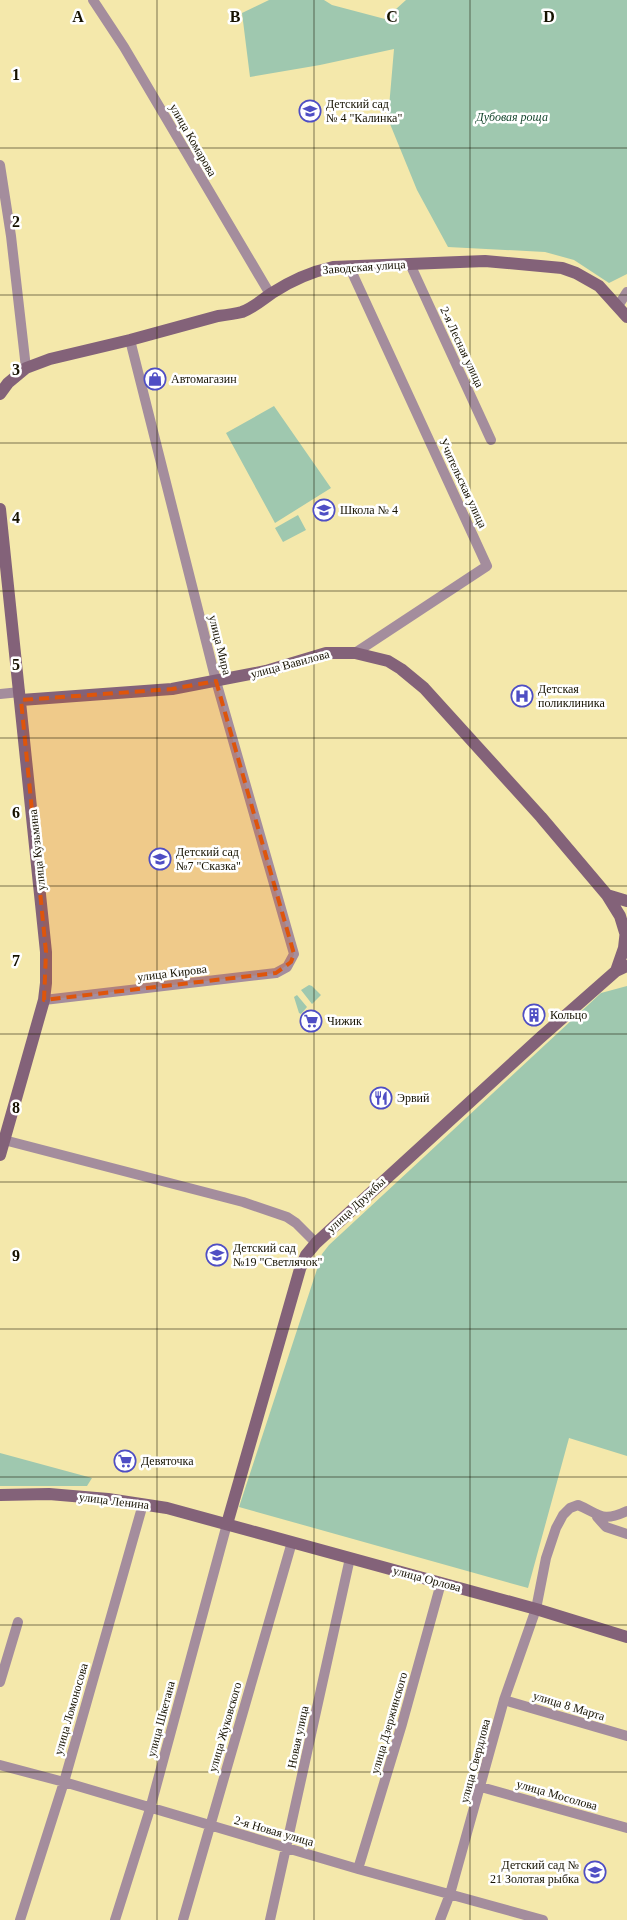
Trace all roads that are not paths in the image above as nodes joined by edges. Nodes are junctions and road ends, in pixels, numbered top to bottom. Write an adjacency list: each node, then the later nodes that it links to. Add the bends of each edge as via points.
1 (93, 0): 6 (street, улица Комарова)
2 (0, 165): 10 (street)
3 (410, 264): 4 (street, Заводская улица); 7 (street, Заводская улица, via 485,261 562,268 594,283); 12 (street, 2-я Лесная улица)
4 (349, 266): 6 (street, Заводская улица, via 312,271); 14 (street, Учительская улица, via 487,566)
5 (627, 292): 7 (street)
6 (270, 294): 9 (street, Заводская улица, via 241,312)
7 (618, 306): 8 (street, Заводская улица)
8 (627, 317)
9 (130, 340): 10 (street, Заводская улица); 15 (street, улица Мира)
10 (26, 368): 11 (street, Заводская улица)
11 (0, 394)
12 (491, 440)
13 (0, 509): 17 (street, улица Кузьмина)
14 (355, 653): 15 (street, улица Вавилова, via 326,652 266,671); 18 (street, улица Вавилова, via 388,661 424,688 541,816)
15 (216, 681): 17 (street, улица Вавилова, via 172,689); 21 (street, улица Мира)
16 (0, 694): 17 (street, улица Вавилова)
17 (21, 696): 23 (street, улица Кузьмина, via 46,952)
18 (607, 895): 19 (street); 20 (street, улица Вавилова)
19 (627, 901)
20 (627, 932): 22 (street)
21 (294, 954): 23 (street, улица Кирова, via 287,967 276,973)
22 (622, 969): 26 (street, улица Дружбы, via 534,1043)
23 (44, 1000): 24 (street, улица Кузьмина)
24 (4, 1140): 25 (street, улица Кузьмина); 26 (street, via 243,1202 287,1217)
25 (0, 1155)
26 (316, 1243): 31 (street, улица Дружбы, via 300,1269)
27 (0, 1495): 28 (street, улица Ленина, via 49,1494)
28 (143, 1504): 31 (street, улица Ленина); 43 (street, улица Ломоносова)
29 (627, 1511): 30 (street, via 616,1516)
30 (598, 1517): 32 (street, via 606,1527); 36 (street, улица Свердлова, via 578,1505 563,1515 546,1558)
31 (227, 1524): 33 (street, улица Орлова); 45 (street, улица Шкетана)
32 (627, 1534)
33 (292, 1542): 34 (street, улица Орлова); 46 (street, улица Жуковского)
34 (350, 1558): 35 (street, улица Орлова); 48 (street, Новая улица)
35 (441, 1583): 36 (street, улица Орлова); 49 (street, улица Дзержинского)
36 (536, 1609): 38 (street, улица Орлова); 40 (street, улица Свердлова)
37 (18, 1622): 39 (street)
38 (627, 1637)
39 (0, 1682)
40 (504, 1700): 41 (street, улица 8 Марта); 44 (street, улица Свердлова)
41 (627, 1736)
42 (0, 1765): 43 (street, 2-я Новая улица)
43 (64, 1782): 45 (street, 2-я Новая улица); 51 (street, улица Ломоносова)
44 (481, 1787): 47 (street, улица Мосолова); 50 (street, улица Свердлова)
45 (150, 1809): 46 (street, 2-я Новая улица); 52 (street, улица Шкетана)
46 (210, 1826): 48 (street, 2-я Новая улица); 53 (street, улица Жуковского)
47 (627, 1828)
48 (287, 1848): 49 (street, 2-я Новая улица); 54 (street, Новая улица)
49 (358, 1869): 50 (street, 2-я Новая улица)
50 (450, 1894): 55 (street, улица Свердлова); 56 (street, 2-я Новая улица)
51 (20, 1920)
52 (115, 1920)
53 (184, 1920)
54 (270, 1920)
55 (440, 1920)
56 (542, 1920)

